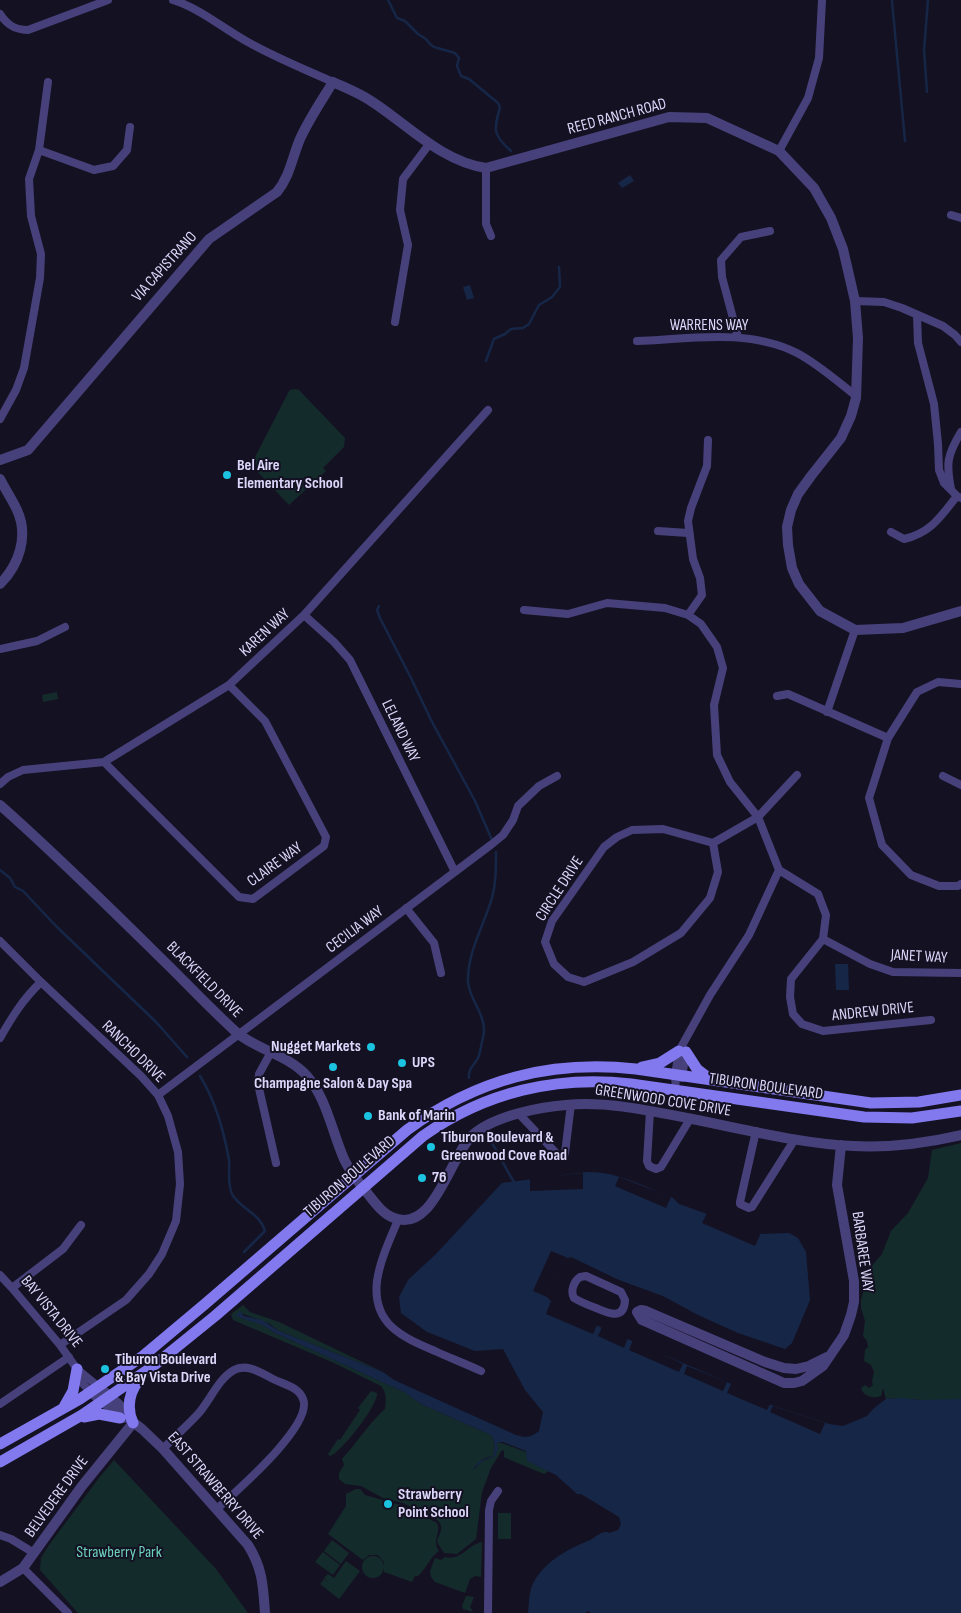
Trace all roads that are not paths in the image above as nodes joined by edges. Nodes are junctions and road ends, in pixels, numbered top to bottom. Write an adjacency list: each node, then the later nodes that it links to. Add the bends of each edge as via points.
1 (108, 0): 4 (street, via 28,30 14,28)
2 (174, 0): 6 (street, via 206,14 246,41)
3 (822, 0): 10 (street, via 819,58 808,98)
4 (0, 14)
5 (48, 82): 9 (street)
6 (333, 82): 8 (street, via 371,101); 27 (street, VIA CAPISTRANO, via 301,138 285,183 209,239 28,450)
7 (130, 127): 9 (street, via 128,150 113,166 94,170)
8 (430, 143): 11 (street, via 455,159); 18 (street, via 403,179 400,210 408,245)
9 (39, 150): 24 (street, via 29,180 31,216 41,254 40,278 24,368)
10 (779, 151): 11 (street, REED RANCH ROAD, via 707,118 669,117); 16 (street, REED RANCH ROAD, via 814,188 831,218 843,249)
11 (486, 168): 15 (street, via 486,224)
12 (951, 215): 13 (street)
13 (961, 218)
14 (770, 231): 19 (street, via 741,237 721,260 722,278)
15 (491, 236)
16 (855, 302): 17 (street, via 884,302); 22 (street, REED RANCH ROAD, via 858,338)
17 (917, 316): 21 (street, via 949,330); 29 (street, via 918,344 934,404 938,470)
18 (395, 322)
19 (738, 337): 20 (street, WARRENS WAY); 22 (street, WARRENS WAY, via 756,339 795,352)
20 (637, 340)
21 (961, 342)
22 (856, 396): 40 (street, REED RANCH ROAD, via 841,438 798,494 787,527 789,555 799,584 820,611)
23 (488, 410): 38 (street, KAREN WAY)
24 (0, 419)
25 (961, 432): 29 (street, via 947,463)
26 (708, 440): 33 (street, via 707,466 691,508)
27 (0, 460)
28 (0, 479): 34 (street, via 18,511 22,544 18,560)
29 (951, 489): 30 (street)
30 (959, 497): 32 (street, via 934,525 916,536 904,539)
31 (658, 531): 33 (street)
32 (891, 532)
33 (688, 533): 37 (street, via 702,595)
34 (0, 584)
35 (524, 610): 37 (street, via 568,614 607,603 665,608)
36 (961, 611): 40 (street, via 903,628)
37 (688, 615): 54 (street, via 701,624 717,647 723,668 714,705 717,755 730,782)
38 (304, 616): 43 (street, KAREN WAY); 57 (street, LELAND WAY, via 350,660)
39 (65, 627): 41 (street, via 37,641)
40 (855, 630): 45 (street)
41 (0, 649)
42 (961, 684): 46 (street, via 938,682 917,692)
43 (229, 685): 47 (street, KAREN WAY); 47 (street, CLAIRE WAY, via 265,720 326,837 324,846 253,899 239,897)
44 (777, 696): 45 (street, via 788,694)
45 (827, 712): 46 (street)
46 (888, 738): 58 (street, via 869,798 882,845 911,875 939,886)
47 (104, 762): 51 (street, KAREN WAY, via 24,770)
48 (557, 776): 57 (street, CECILIA WAY, via 539,786 518,806 503,835)
49 (798, 776): 54 (street)
50 (943, 776): 52 (street)
51 (0, 784)
52 (961, 785)
53 (0, 805): 66 (street, BLACKFIELD DRIVE, via 57,856)
54 (758, 817): 55 (street); 56 (street)
55 (713, 843): 55 (street, CIRCLE DRIVE, via 663,828 632,830 617,837 604,847 552,921 545,942 554,964 568,977 584,982 633,962 681,933 710,898 718,872)
56 (779, 870): 60 (street, via 818,894 826,915); 68 (street, via 750,935 692,1025)
57 (455, 872): 59 (street, CECILIA WAY)
58 (961, 884)
59 (406, 908): 63 (street, via 434,943); 66 (street, CECILIA WAY)
60 (823, 938): 62 (street, JANET WAY, via 870,964 893,972); 65 (street, ANDREW DRIVE, via 791,979 793,1014 802,1024 823,1031)
61 (0, 941): 64 (street, RANCHO DRIVE)
62 (961, 972)
63 (441, 973)
64 (40, 982): 67 (street, via 15,1012); 74 (street, RANCHO DRIVE)
65 (931, 1020)
66 (239, 1035): 69 (street, BLACKFIELD DRIVE); 74 (street, CECILIA WAY)
67 (0, 1038)
68 (683, 1049): 70 (main road, via 660,1063); 71 (street); 72 (main road, via 697,1069)
69 (271, 1052): 85 (street, via 259,1074 258,1084); 86 (street, BLACKFIELD DRIVE, via 296,1066 312,1082)
70 (636, 1069): 71 (main road, TIBURON BOULEVARD); 86 (main road, TIBURON BOULEVARD, via 603,1066 563,1068 492,1083 454,1099 420,1120)
71 (679, 1075): 72 (main road, TIBURON BOULEVARD); 73 (street)
72 (711, 1080): 75 (main road, TIBURON BOULEVARD, via 871,1103 919,1102)
73 (676, 1091): 78 (main road, TIBURON BOULEVARD, via 848,1116 912,1118); 87 (main road, TIBURON BOULEVARD, via 593,1081 545,1084 514,1092 469,1108 441,1124)
74 (158, 1095): 94 (street, RANCHO DRIVE, via 178,1152 180,1184 176,1221 162,1254 126,1300)
75 (961, 1096)
76 (572, 1104): 77 (street, GREENWOOD COVE DRIVE, via 612,1105); 79 (street, GREENWOOD COVE DRIVE); 79 (street, via 562,1156)
77 (650, 1111): 80 (street, GREENWOOD COVE DRIVE); 80 (street, via 647,1161 656,1169 661,1167)
78 (961, 1111)
79 (519, 1114): 88 (street, GREENWOOD COVE DRIVE, via 487,1125 471,1136 427,1209 412,1219)
80 (690, 1119): 81 (street, GREENWOOD COVE DRIVE)
81 (756, 1131): 83 (street, GREENWOOD COVE DRIVE); 83 (street, via 740,1202 750,1208)
82 (961, 1135): 84 (street, GREENWOOD COVE DRIVE, via 902,1145)
83 (796, 1139): 84 (street, GREENWOOD COVE DRIVE)
84 (841, 1146): 96 (street, BARBAREE WAY, via 837,1185 854,1295 847,1328)
85 (276, 1163)
86 (354, 1175): 87 (street, BLACKFIELD DRIVE); 100 (main road, TIBURON BOULEVARD, via 143,1356)
87 (363, 1187): 88 (street, via 384,1213); 99 (main road, TIBURON BOULEVARD)
88 (398, 1220): 98 (street, via 377,1283 377,1296 384,1316 404,1337)
89 (81, 1225): 91 (street, via 64,1249)
90 (0, 1276): 91 (street, BAY VISTA DRIVE)
91 (12, 1288): 94 (street, BAY VISTA DRIVE)
92 (624, 1307): 92 (street, via 625,1298 620,1292 586,1276 578,1278 572,1290 576,1299 608,1313 618,1314); 93 (street, BARBAREE WAY)
93 (637, 1312): 96 (street, BARBAREE WAY, via 646,1311 784,1368 802,1368); 96 (street, BARBAREE WAY, via 642,1320 784,1383 805,1379 823,1366)
94 (60, 1345): 95 (street, BAY VISTA DRIVE)
95 (68, 1357): 97 (street, BAY VISTA DRIVE); 102 (street)
96 (827, 1357)
97 (77, 1369): 100 (street, BAY VISTA DRIVE, via 81,1382); 103 (main road, via 72,1395)
98 (481, 1371)
99 (146, 1372): 101 (main road, TIBURON BOULEVARD); 104 (main road, via 133,1388)
100 (95, 1390): 101 (street, EAST STRAWBERRY DRIVE); 103 (main road, TIBURON BOULEVARD)
101 (107, 1400): 104 (street, EAST STRAWBERRY DRIVE); 105 (main road, TIBURON BOULEVARD)
102 (0, 1404)
103 (60, 1412): 106 (main road, TIBURON BOULEVARD)
104 (127, 1420): 105 (main road, via 94,1414); 107 (street, EAST STRAWBERRY DRIVE); 112 (street, BELVEDERE DRIVE)
105 (68, 1424): 108 (main road, TIBURON BOULEVARD)
106 (0, 1444)
107 (163, 1448): 110 (street, EAST STRAWBERRY DRIVE); 110 (street, via 199,1413 234,1370 246,1367 298,1392 304,1400 305,1409 290,1434 262,1468)
108 (0, 1462)
109 (498, 1491): 117 (street, via 490,1501 489,1510)
110 (216, 1508): 116 (street, EAST STRAWBERRY DRIVE, via 257,1559)
111 (0, 1535): 112 (street)
112 (34, 1553): 113 (street, BELVEDERE DRIVE)
113 (23, 1568): 114 (street, BELVEDERE DRIVE); 115 (street)
114 (0, 1582)
115 (68, 1613)
116 (265, 1613)
117 (488, 1613)

